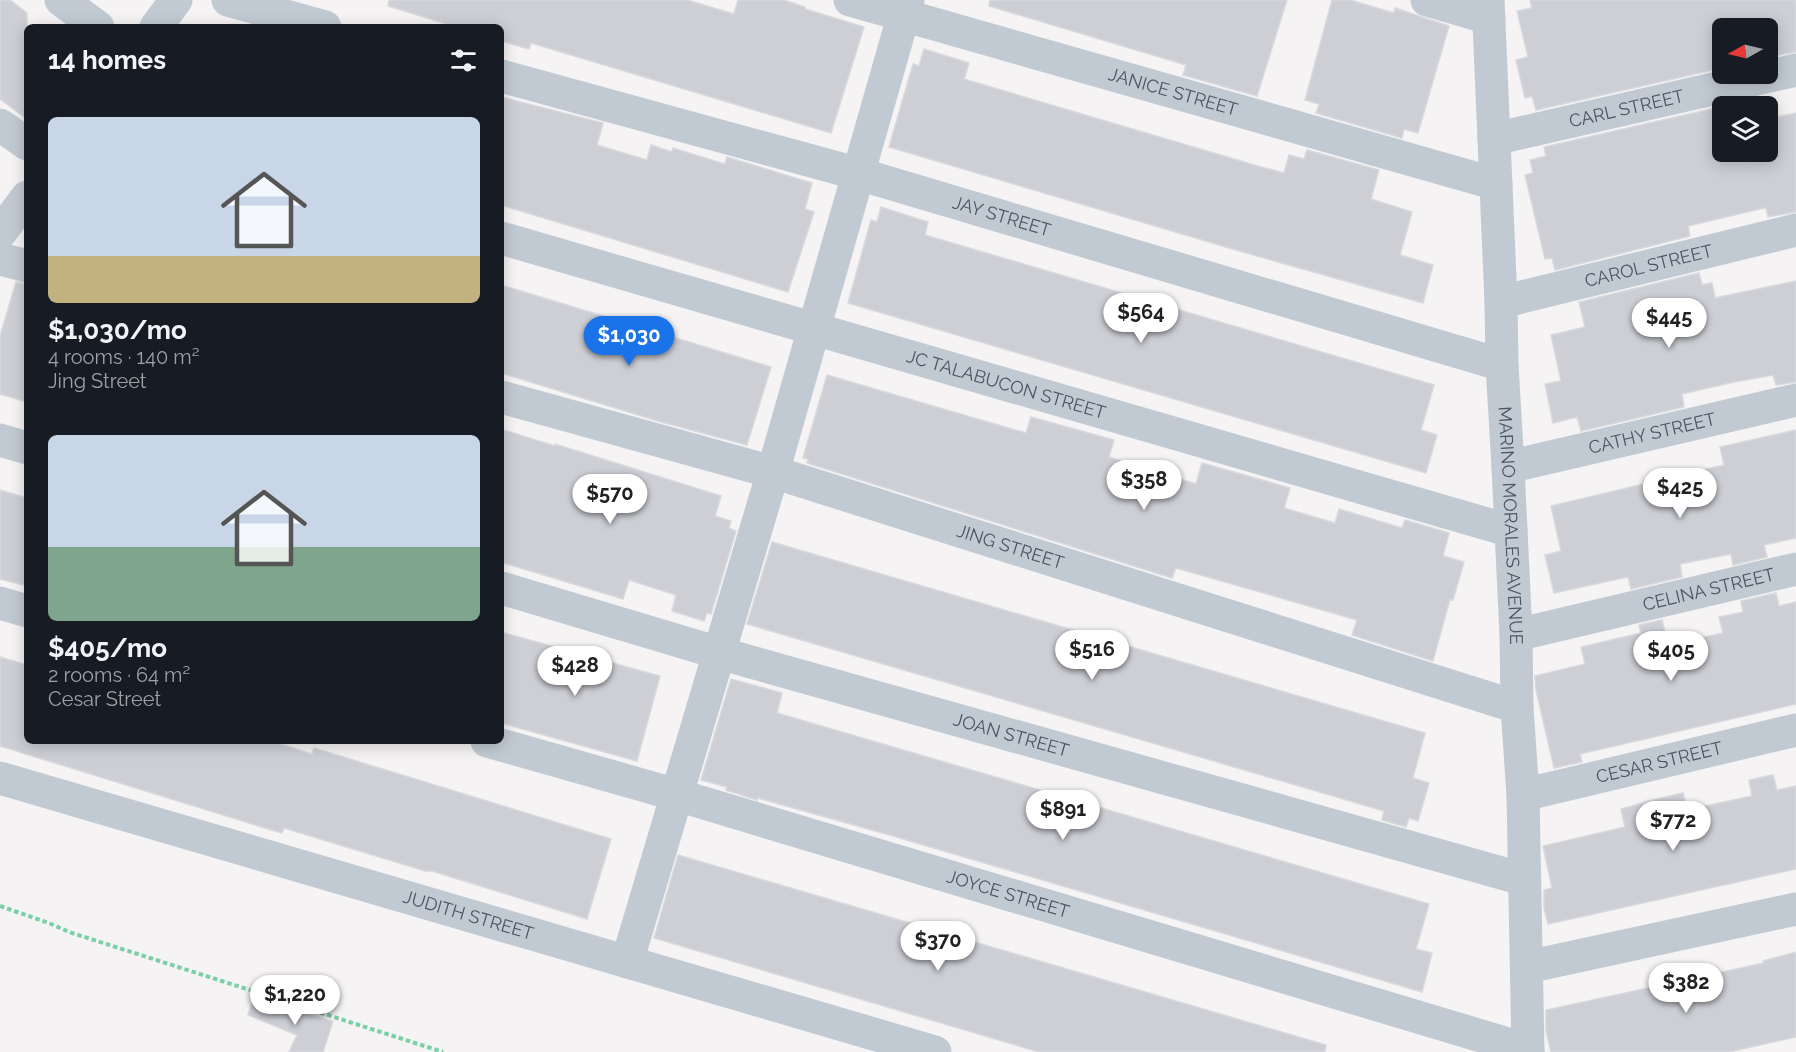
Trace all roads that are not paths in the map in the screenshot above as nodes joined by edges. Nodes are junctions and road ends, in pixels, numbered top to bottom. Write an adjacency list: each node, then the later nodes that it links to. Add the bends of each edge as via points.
1 (61, 0): 8 (street)
2 (176, 0): 9 (street)
3 (228, 0): 10 (street)
4 (850, 0): 6 (street, JANICE STREET)
5 (1427, 0): 7 (street)
6 (906, 8): 16 (street); 17 (street, JANICE STREET)
7 (1488, 9): 14 (street, MARINO MORALES AVENUE)
8 (94, 24)
9 (158, 24)
10 (314, 24)
11 (1796, 70): 14 (street, CARL STREET)
12 (504, 76): 16 (street, JAY STREET)
13 (0, 125): 15 (street)
14 (1494, 139): 17 (street, MARINO MORALES AVENUE)
15 (24, 142)
16 (859, 174): 25 (street); 26 (street, JAY STREET)
17 (1496, 184): 24 (street, MARINO MORALES AVENUE)
18 (24, 201): 20 (street)
19 (1796, 230): 24 (street, CAROL STREET)
20 (0, 233)
21 (504, 239): 25 (street, JC TALABUCON STREET)
22 (0, 259): 23 (street)
23 (24, 265)
24 (1501, 302): 26 (street, MARINO MORALES AVENUE)
25 (814, 329): 32 (street); 33 (street, JC TALABUCON STREET)
26 (1502, 365): 31 (street, MARINO MORALES AVENUE)
27 (504, 398): 32 (street, JING STREET)
28 (1796, 399): 31 (street, CATHY STREET)
29 (0, 440): 30 (street)
30 (24, 447)
31 (1508, 467): 33 (street, MARINO MORALES AVENUE)
32 (773, 472): 39 (street); 40 (street, JING STREET)
33 (1511, 531): 38 (street, MARINO MORALES AVENUE)
34 (1796, 569): 38 (street, CELINA STREET)
35 (504, 589): 39 (street, JOAN STREET)
36 (0, 603): 37 (street)
37 (24, 610)
38 (1516, 635): 40 (street, MARINO MORALES AVENUE)
39 (719, 653): 44 (street); 46 (street, JOAN STREET)
40 (1517, 707): 45 (street, MARINO MORALES AVENUE)
41 (1796, 730): 45 (street, CESAR STREET)
42 (498, 744): 44 (street, JOYCE STREET)
43 (0, 778): 48 (street, JUDITH STREET)
44 (677, 795): 48 (street); 50 (street, JOYCE STREET)
45 (1522, 795): 46 (street, MARINO MORALES AVENUE)
46 (1523, 879): 49 (street, MARINO MORALES AVENUE)
47 (1796, 909): 49 (street)
48 (627, 962): 51 (street, JUDITH STREET)
49 (1527, 967): 50 (street, MARINO MORALES AVENUE)
50 (1528, 1051)
51 (935, 1052)

